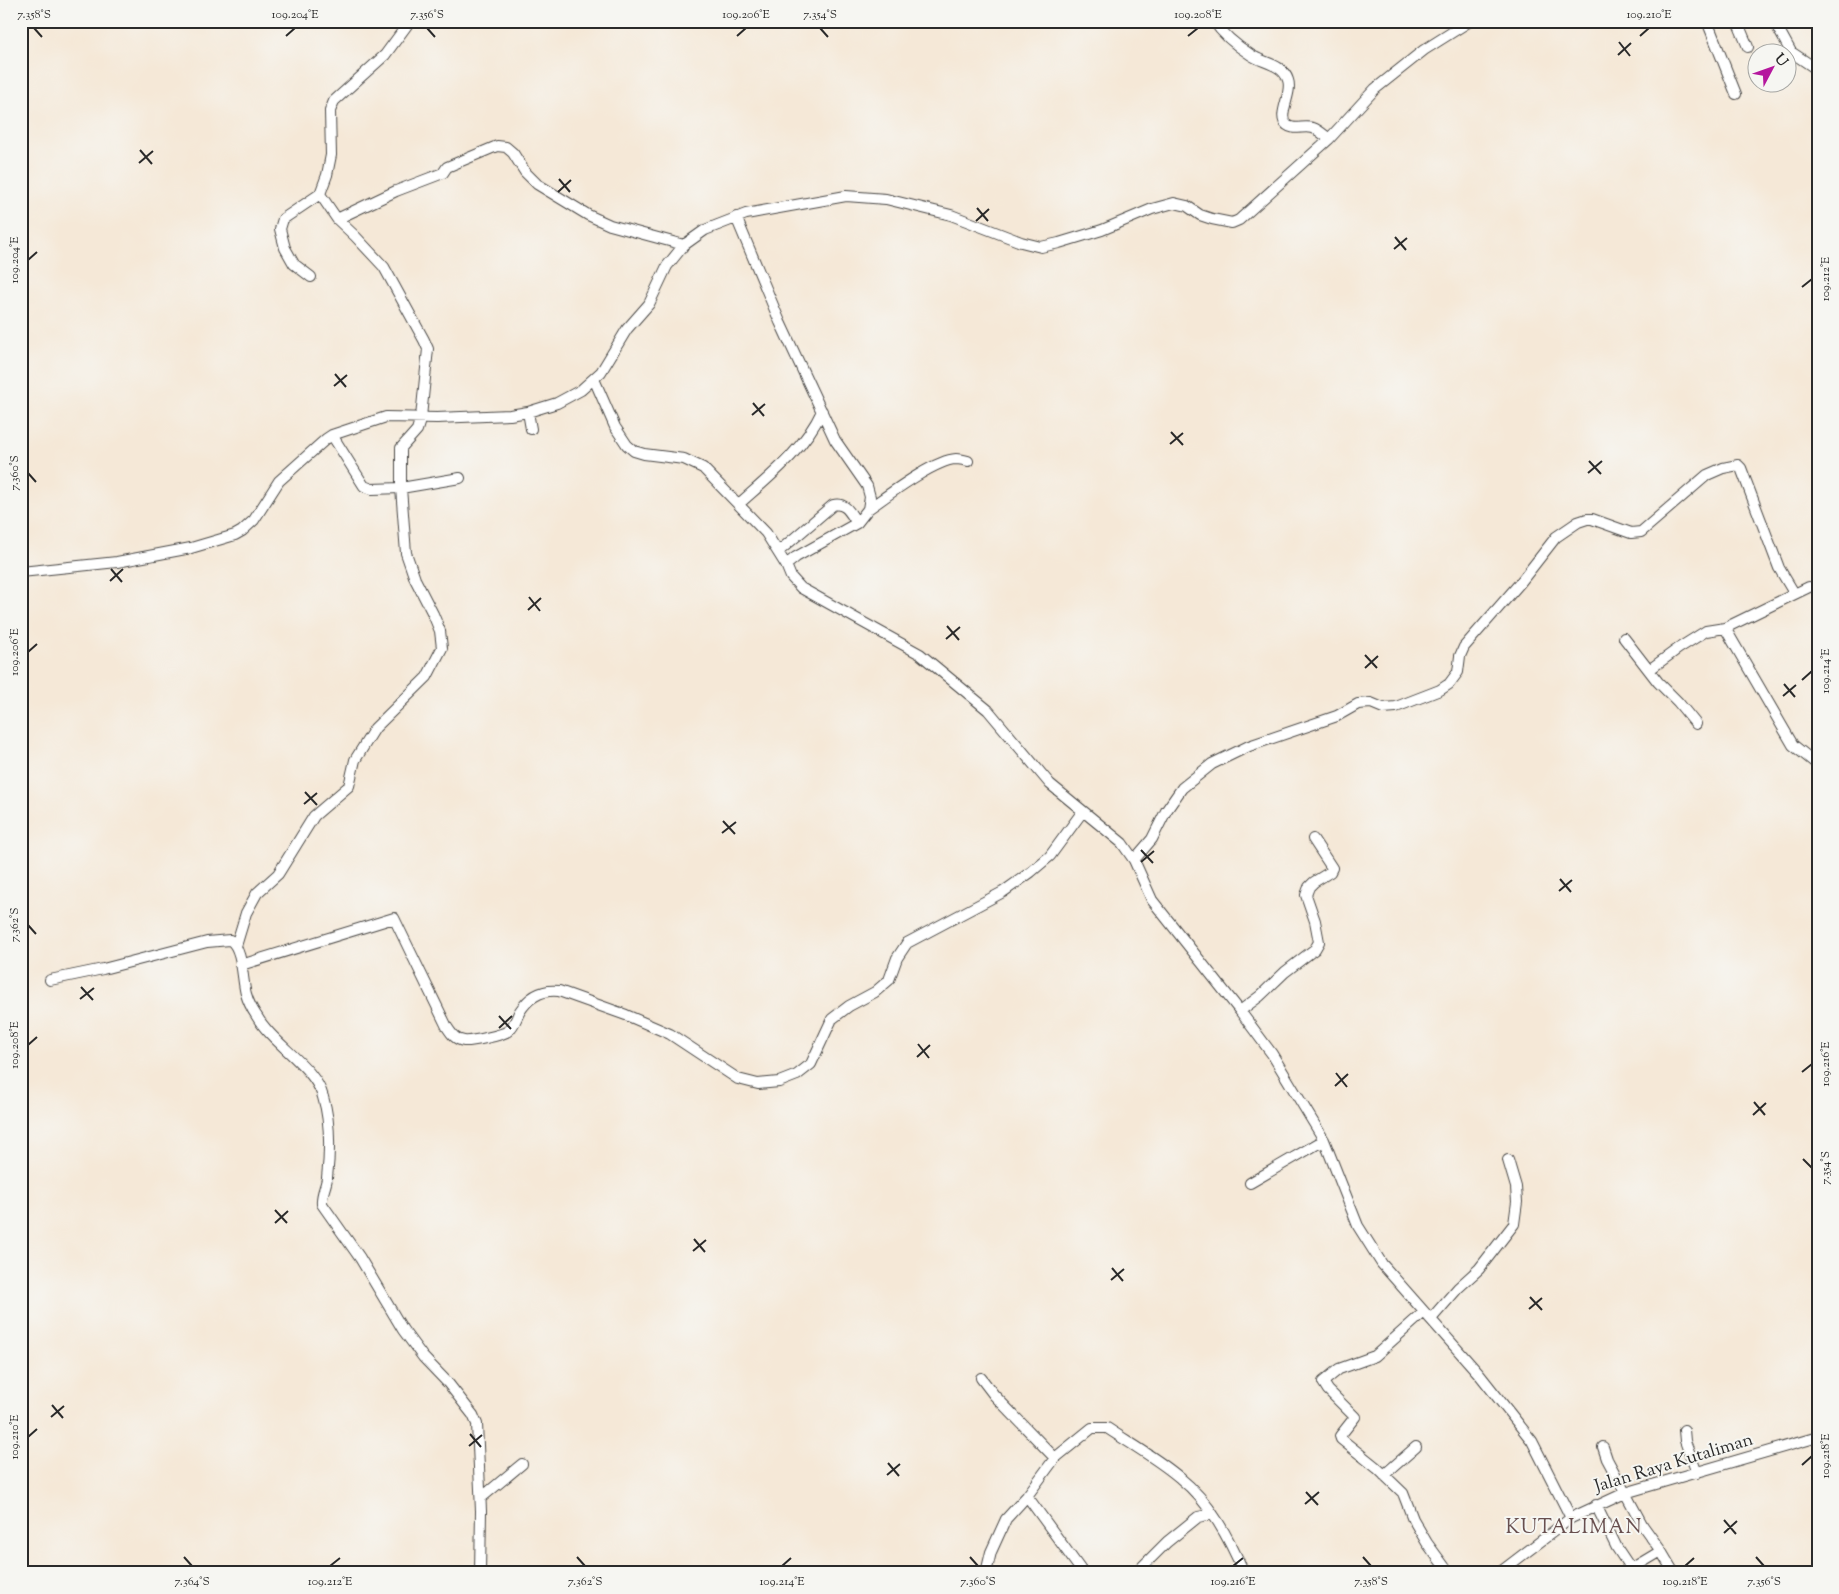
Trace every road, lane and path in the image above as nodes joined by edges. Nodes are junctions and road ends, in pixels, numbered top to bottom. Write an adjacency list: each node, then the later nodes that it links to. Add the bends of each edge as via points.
1 (410, 21): 13 (street, via 385,55 334,101 330,111 331,154)
2 (1214, 21): 12 (street, via 1230,39 1253,56 1274,64 1286,77 1290,87 1284,122 1296,128 1312,128)
3 (1470, 21): 12 (street, via 1424,50 1375,90)
4 (1638, 21): 5 (street)
5 (1694, 21)
6 (1707, 21): 11 (street)
7 (1737, 21): 9 (street)
8 (1774, 21): 10 (street, via 1791,52)
9 (1746, 42)
10 (1818, 70)
11 (1736, 94)
12 (1329, 139): 14 (street, via 1232,223 1206,217 1174,203 1102,230 1041,246 1021,242 951,215 886,199 846,196)
13 (320, 194): 15 (street); 17 (street, via 283,219 280,229 294,264)
14 (736, 217): 16 (street, via 705,230); 19 (street)
15 (337, 219): 16 (street, via 497,146 506,147 513,153 537,184 588,214 610,225); 21 (street, via 384,267 428,349)
16 (684, 245): 18 (street, via 668,266 649,304 627,329)
17 (311, 277)
18 (594, 379): 20 (street, via 582,390 557,403); 27 (street, via 615,427 634,451 684,459 703,468)
19 (822, 411): 27 (street, via 814,428 785,462); 28 (street, via 835,440 868,486)
20 (528, 412): 21 (street); 22 (street)
21 (421, 417): 23 (street, via 386,417); 26 (street, via 418,430 401,448)
22 (531, 429)
23 (332, 435): 26 (street, via 364,486 372,489); 32 (street, via 280,481 254,520 226,539 117,562)
24 (968, 461): 28 (street, via 956,459 940,463)
25 (460, 478): 26 (street)
26 (400, 488): 43 (street, via 406,553 440,631 442,648 427,676 375,728 355,760 349,786 314,816 278,874 257,893 246,913)
27 (739, 504): 30 (street, via 766,533)
28 (868, 509): 29 (street)
29 (857, 523): 30 (street, via 845,506 833,505); 31 (street)
30 (778, 552): 31 (street)
31 (786, 565): 40 (street, via 795,583 807,592 920,654 957,683 988,710 1050,784)
32 (21, 572)
33 (1809, 587): 34 (street)
34 (1794, 593): 35 (street); 42 (street, via 1779,568 1738,465 1707,475 1642,532 1631,533 1586,518 1556,537 1464,647 1458,672 1450,684 1396,706 1383,708 1371,703 1358,704 1337,716 1249,746 1212,764 1182,788 1152,839)
35 (1725, 628): 37 (street, via 1706,631); 39 (street, via 1793,745)
36 (1624, 638): 37 (street)
37 (1649, 670): 38 (street)
38 (1696, 724)
39 (1818, 765)
40 (1083, 811): 42 (street, via 1122,843); 44 (street, via 1050,856 1031,872 1003,892 907,943 889,980 832,1019 811,1064 797,1075 779,1082 758,1084 738,1079 670,1034 559,991 540,992 520,1011 510,1030 464,1041 453,1036 447,1027 394,918)
41 (1314, 840): 46 (street, via 1332,868 1308,887 1306,895 1319,942 1315,949)
42 (1134, 860): 46 (street, via 1152,900)
43 (236, 946): 44 (street); 45 (street, via 230,940 207,942)
44 (241, 966): 62 (street, via 247,995 256,1016 317,1083 323,1096 330,1156 322,1204 360,1258 403,1330 473,1416)
45 (50, 980)
46 (1240, 1011): 47 (street, via 1272,1054)
47 (1324, 1140): 49 (street); 50 (street, via 1358,1226 1382,1264)
48 (1508, 1160): 50 (street, via 1516,1187 1514,1224 1479,1269)
49 (1250, 1183)
50 (1427, 1316): 59 (street, via 1375,1356 1339,1369 1323,1382 1355,1417 1341,1439); 65 (street, via 1532,1441)
51 (982, 1378): 56 (street, via 994,1395)
52 (1684, 1430): 58 (street)
53 (1818, 1437): 58 (street, Jalan Raya Kutaliman)
54 (1416, 1447): 59 (street)
55 (1603, 1448): 60 (street)
56 (1055, 1458): 61 (street); 64 (street, via 1092,1428 1107,1428 1181,1478)
57 (522, 1464): 62 (street)
58 (1697, 1473): 60 (street, Jalan Raya Kutaliman)
59 (1384, 1475): 74 (street, via 1403,1493 1413,1519)
60 (1625, 1493): 63 (street, Jalan Raya Kutaliman); 66 (street)
61 (1027, 1496): 70 (street, via 1006,1519 991,1552); 71 (street)
62 (481, 1498): 69 (street)
63 (1596, 1505): 65 (street, Jalan Raya Kutaliman); 68 (street)
64 (1212, 1514): 72 (street, via 1198,1518 1167,1542); 73 (street, via 1232,1545)
65 (1571, 1518): 67 (street, Jalan Raya Kutaliman)
66 (1661, 1551): 68 (street); 76 (street)
67 (1513, 1569): 75 (street, Jalan Raya Kutaliman)
68 (1630, 1571)
69 (480, 1573)
70 (986, 1573)
71 (1084, 1573)
72 (1136, 1573)
73 (1244, 1573)
74 (1449, 1573)
75 (1499, 1573)
76 (1674, 1573)

